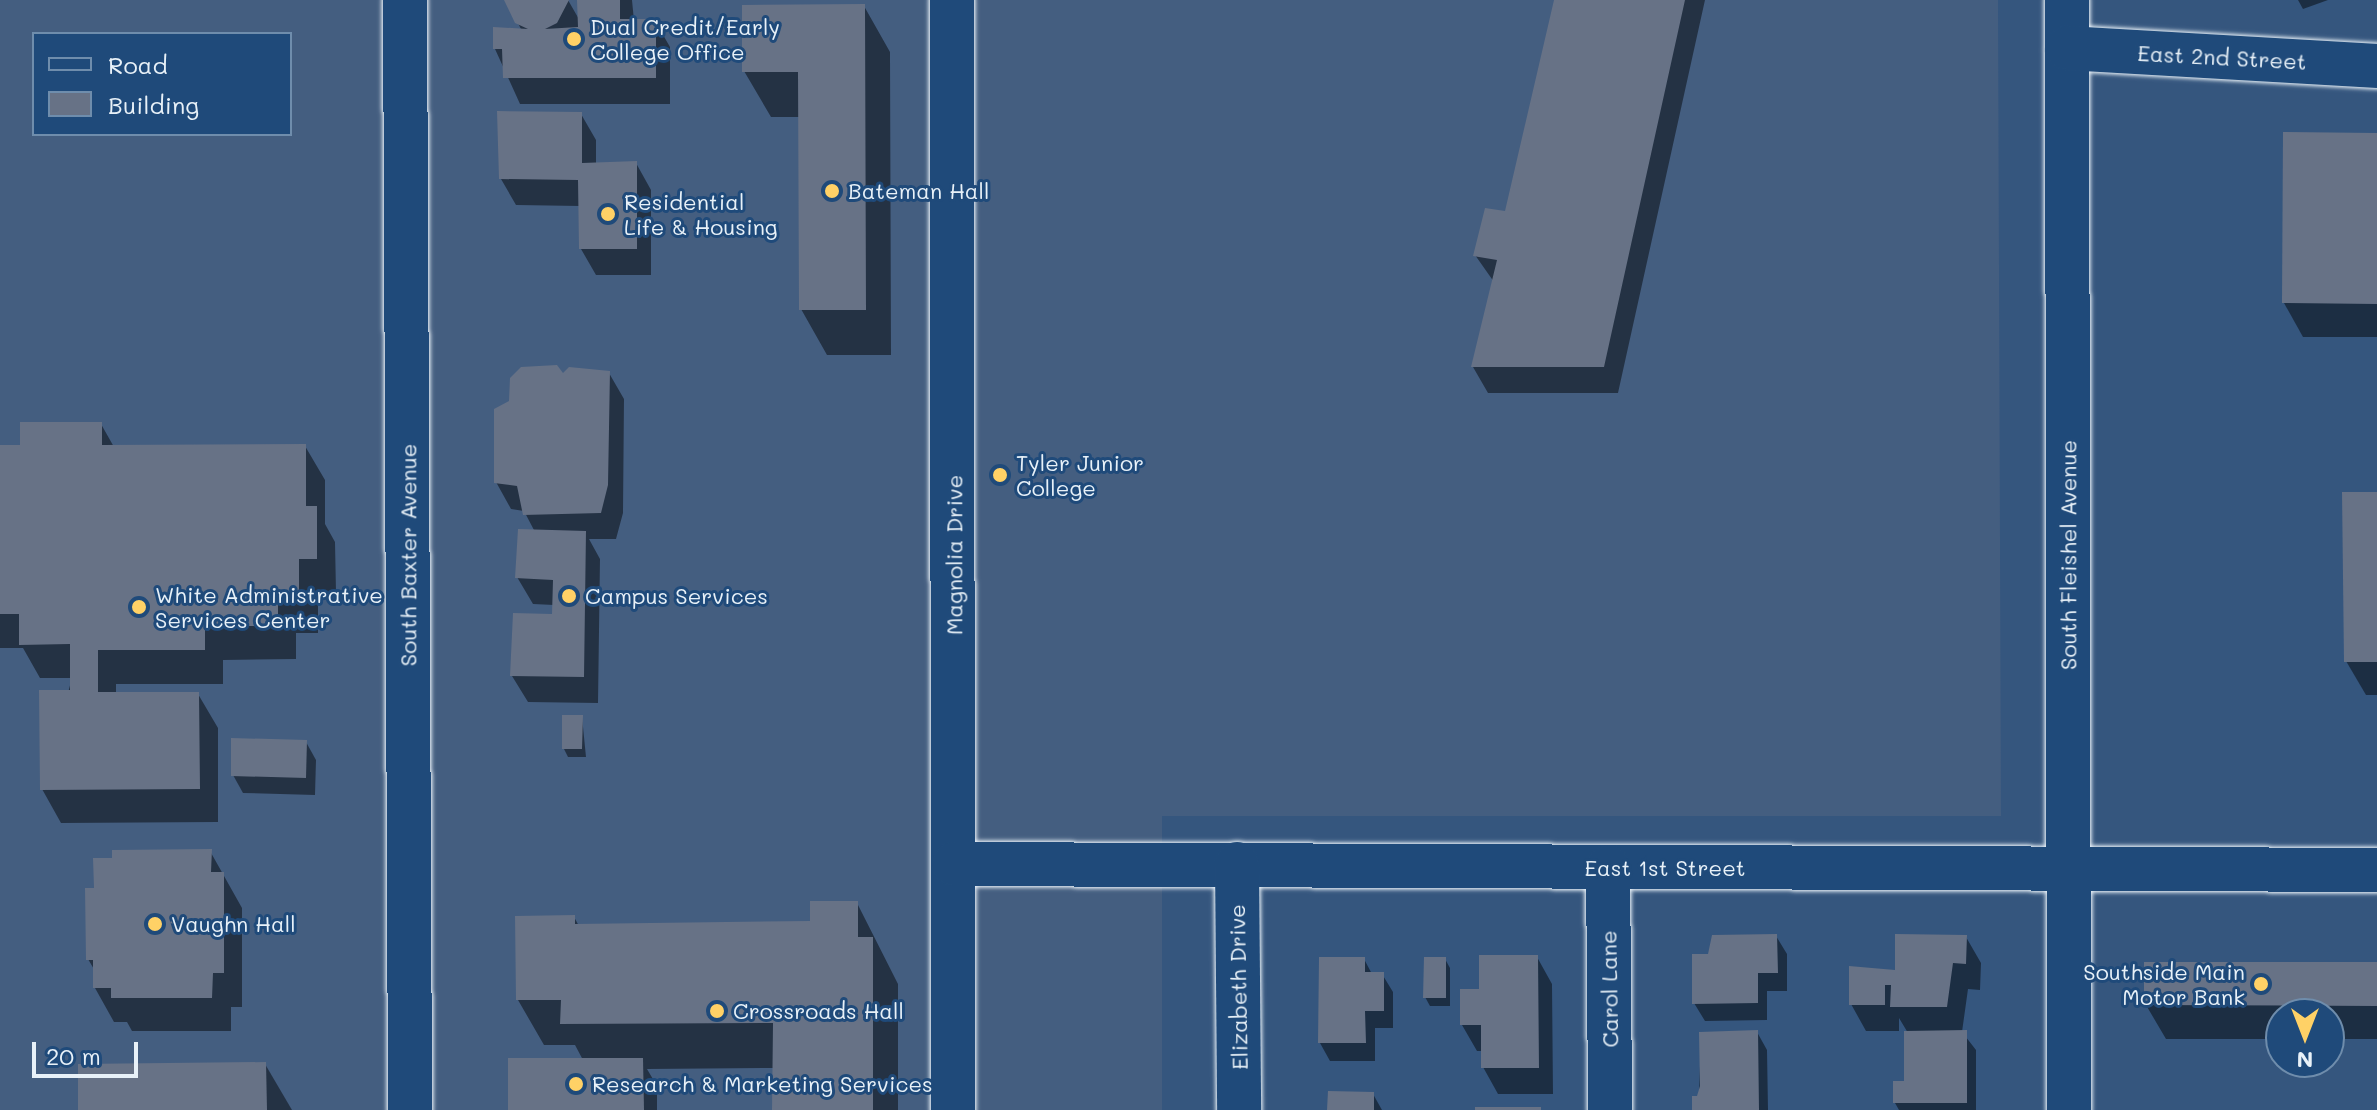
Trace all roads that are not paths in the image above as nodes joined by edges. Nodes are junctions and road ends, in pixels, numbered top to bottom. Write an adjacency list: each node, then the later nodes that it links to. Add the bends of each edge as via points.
1 (405, 0): 11 (street, South Baxter Avenue)
2 (952, 0): 6 (street, Magnolia Drive)
3 (2067, 0): 4 (street, South Fleishel Avenue)
4 (2067, 48): 5 (street, East 2nd Street); 9 (street, South Fleishel Avenue)
5 (2377, 66)
6 (954, 864): 7 (street, East 1st Street); 12 (street, Magnolia Drive)
7 (1237, 864): 8 (street, East 1st Street); 13 (street, Elizabeth Drive)
8 (1608, 867): 9 (street, East 1st Street); 14 (street, Carol Lane)
9 (2069, 869): 10 (street, East 1st Street); 15 (street, South Fleishel Avenue)
10 (2377, 870)
11 (410, 1110)
12 (953, 1110)
13 (1239, 1110)
14 (1610, 1110)
15 (2069, 1110)

